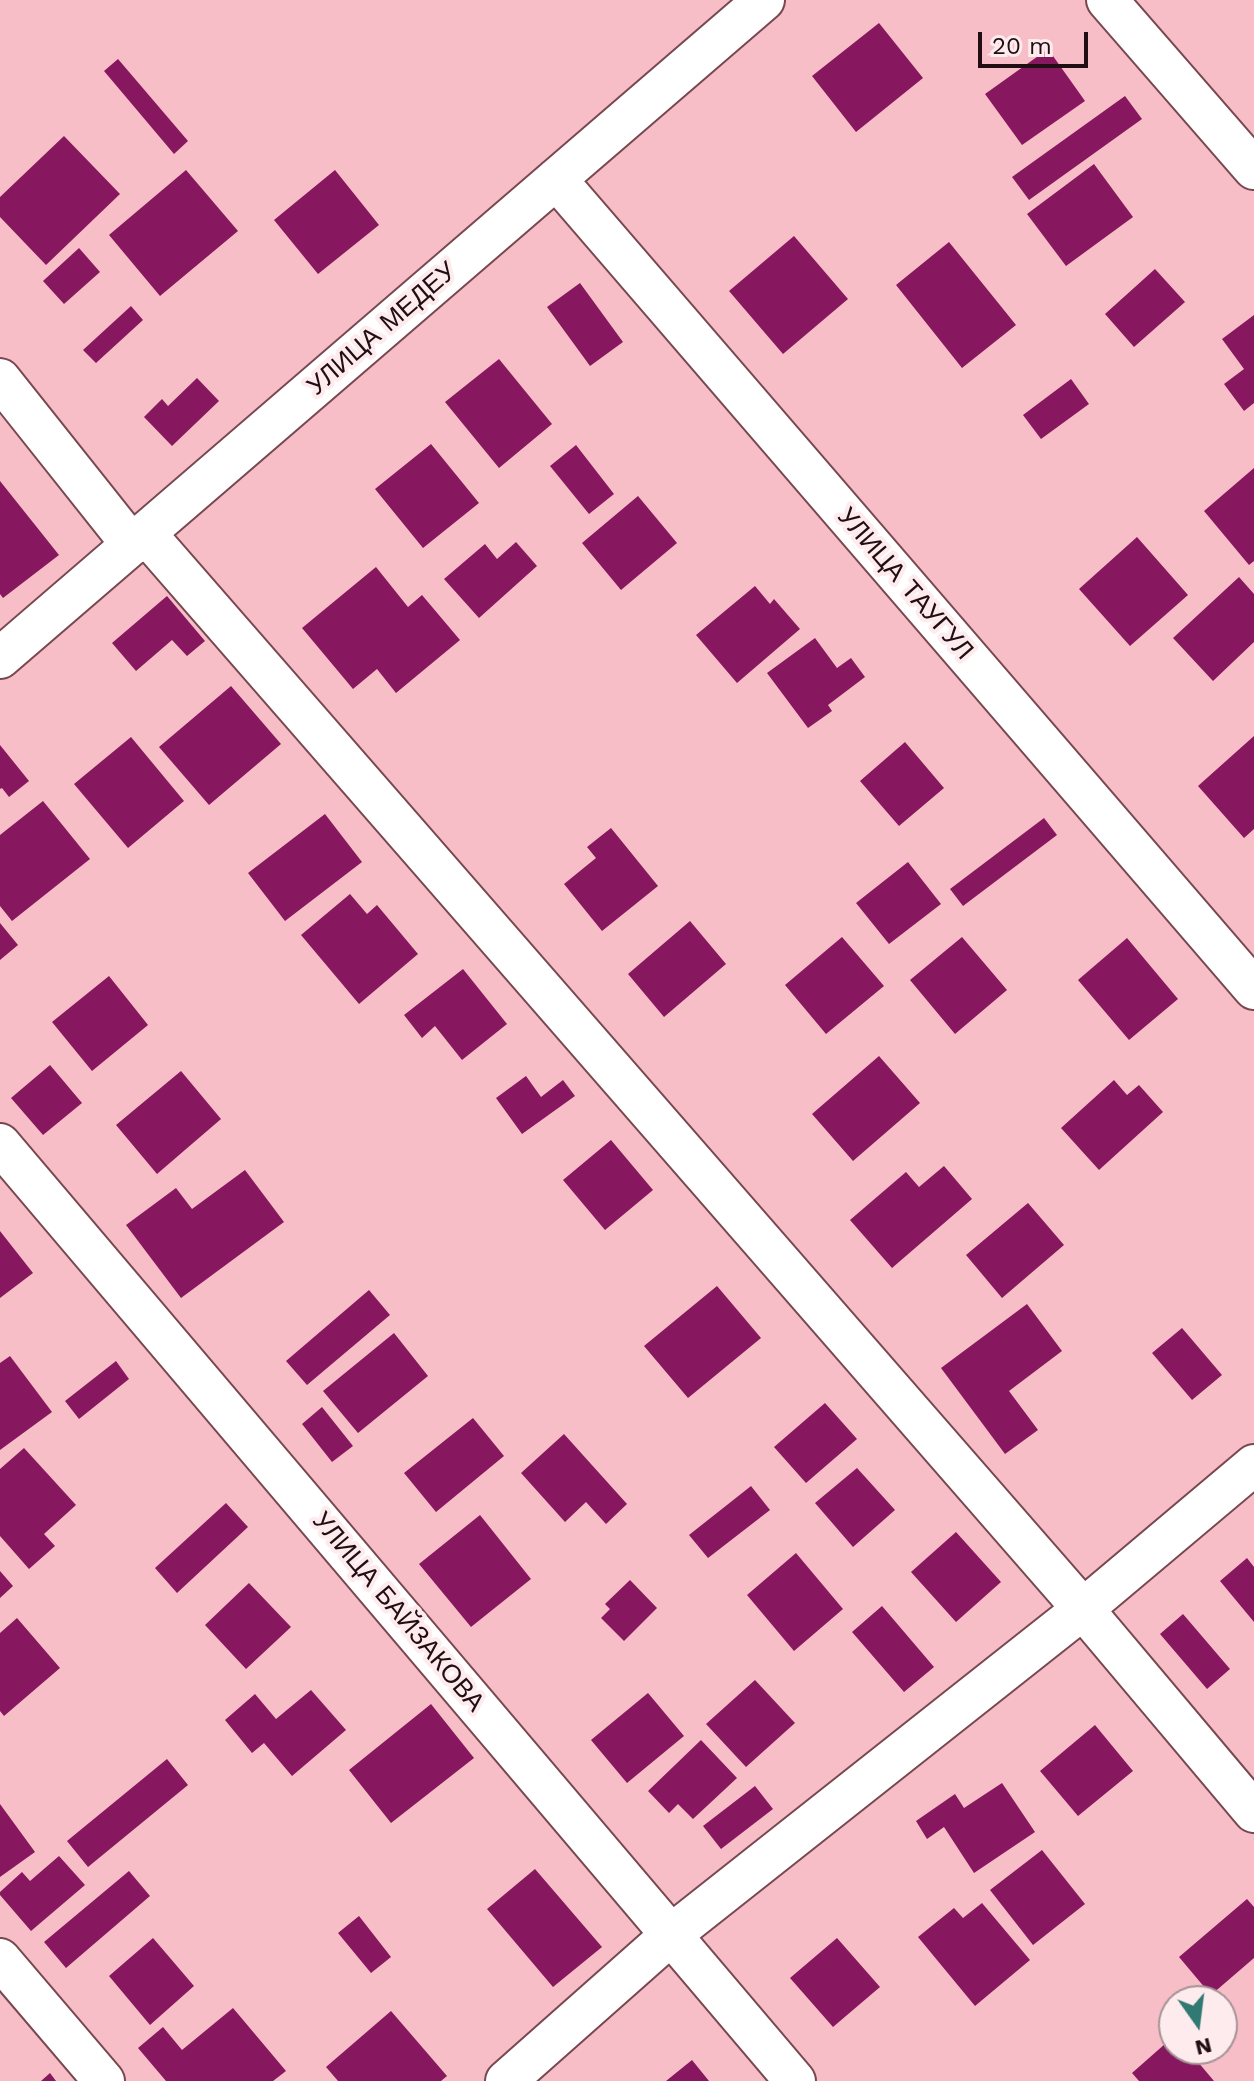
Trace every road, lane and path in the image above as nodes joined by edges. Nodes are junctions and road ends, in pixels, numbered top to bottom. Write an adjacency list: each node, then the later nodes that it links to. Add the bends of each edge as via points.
1 (764, 0): 4 (street, УЛИЦА МЕДЕУ)
2 (1107, 0): 3 (street)
3 (1254, 169)
4 (556, 179): 6 (street, УЛИЦА МЕДЕУ); 8 (street, УЛИЦА ТАУГУЛ)
5 (0, 379): 6 (street)
6 (139, 539): 7 (street, УЛИЦА МЕДЕУ); 11 (street)
7 (0, 658)
8 (1254, 989)
9 (0, 1144): 13 (street, УЛИЦА БАЙЗАКОВА)
10 (1254, 1465): 11 (street)
11 (1083, 1609): 12 (street); 13 (street)
12 (1254, 1812)
13 (672, 1934): 16 (street); 17 (street, УЛИЦА БАЙЗАКОВА)
14 (0, 1959): 15 (street)
15 (104, 2081)
16 (506, 2081)
17 (795, 2081)

